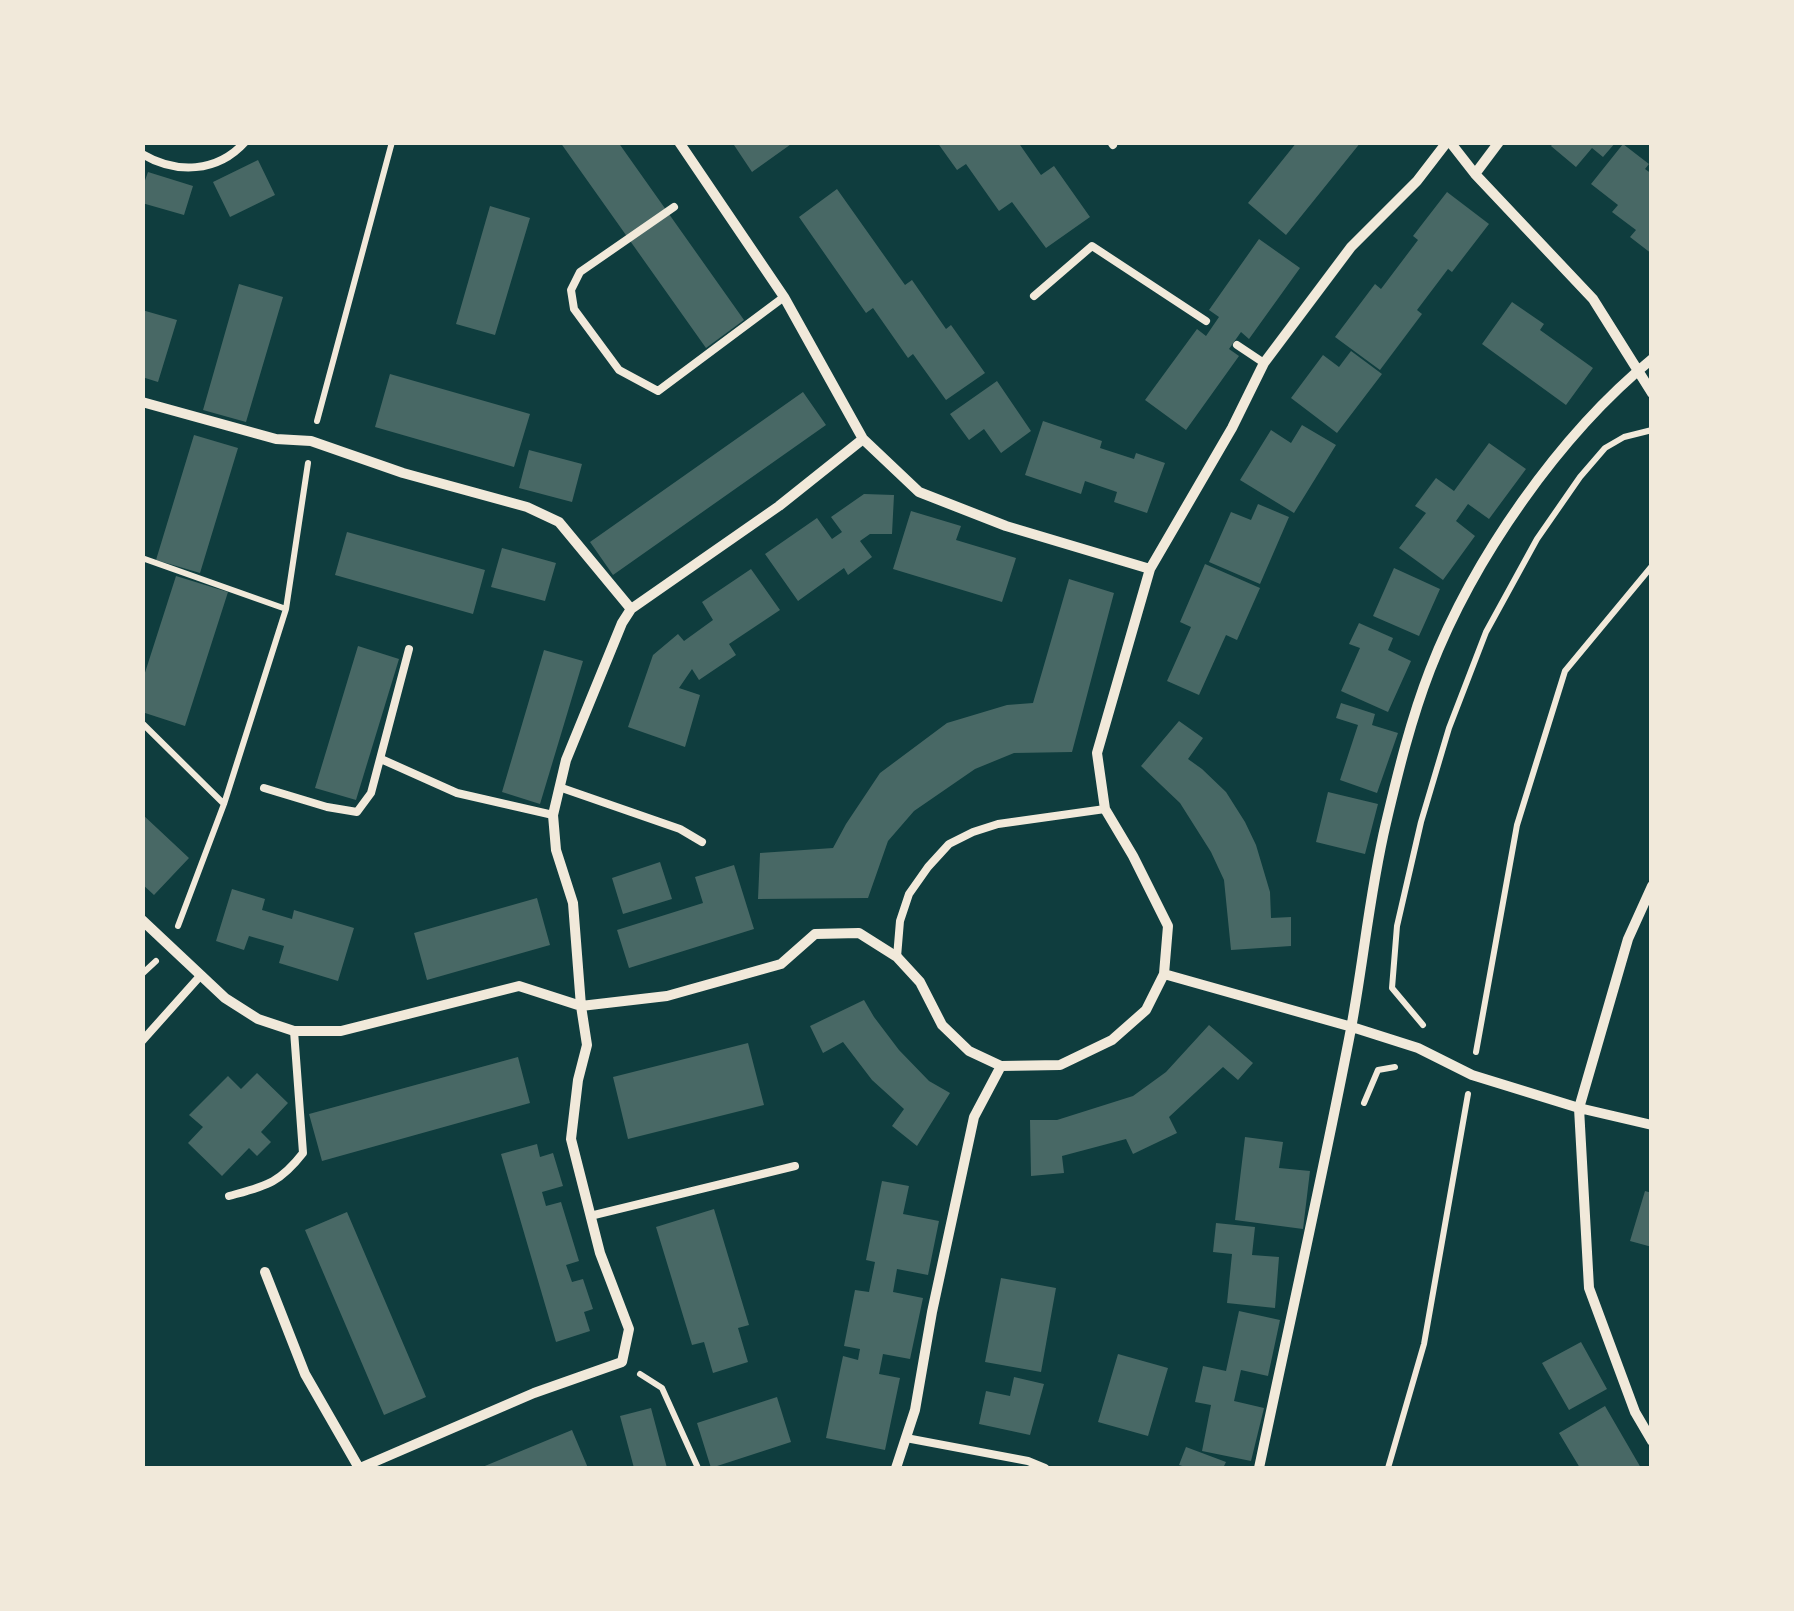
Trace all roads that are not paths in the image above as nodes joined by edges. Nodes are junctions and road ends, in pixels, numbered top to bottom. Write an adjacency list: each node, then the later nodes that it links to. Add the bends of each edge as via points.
1 (244, 142): 5 (lane, via 213,165 176,169)
2 (679, 142): 9 (street)
3 (1449, 142): 6 (street); 13 (street, via 1351,247)
4 (1499, 142): 6 (street)
5 (142, 154)
6 (1475, 174): 14 (street, via 1592,300)
7 (674, 206): 9 (lane, via 580,272 570,290 574,308 619,370 658,391)
8 (1034, 296): 10 (lane, via 1092,246)
9 (784, 297): 17 (street)
10 (1206, 321)
11 (1237, 344): 13 (lane)
12 (1652, 359): 14 (street)
13 (1264, 363): 18 (street)
14 (1636, 372): 15 (street); 33 (street, via 1542,476 1492,549 1430,670 1385,826)
15 (1652, 393)
16 (142, 402): 19 (street, via 276,439 311,441 527,507 559,522)
17 (863, 439): 18 (street, via 919,492 1006,526); 19 (street)
18 (1150, 568): 24 (street, via 1097,753)
19 (631, 610): 22 (street)
20 (410, 649): 21 (lane)
21 (381, 759): 23 (lane, via 358,812); 25 (lane, via 457,793)
22 (559, 787): 25 (street); 26 (lane)
23 (264, 788)
24 (1105, 809): 29 (lane, via 998,824 949,844 909,894); 30 (street, via 1168,926)
25 (553, 815): 32 (street, via 573,903)
26 (702, 842)
27 (1652, 886): 37 (street, via 1628,939)
28 (142, 920): 31 (street)
29 (897, 957): 32 (street, via 859,933 815,934 781,964 668,996); 36 (street, via 920,982 942,1025 969,1051)
30 (1164, 974): 33 (street); 36 (street, via 1146,1010 1112,1040 1060,1064)
31 (201, 975): 34 (street, via 258,1019); 35 (lane)
32 (581, 1006): 34 (street, via 519,986 341,1032); 41 (street, via 587,1045 571,1139)
33 (1352, 1026): 37 (street); 48 (street)
34 (294, 1031): 40 (lane, via 303,1153 271,1184)
35 (142, 1041)
36 (1002, 1066): 43 (street, via 974,1118)
37 (1579, 1108): 38 (street); 44 (street, via 1589,1288)
38 (1652, 1125)
39 (795, 1166): 41 (lane)
40 (229, 1196)
41 (590, 1216): 45 (street, via 629,1329 622,1362)
42 (265, 1272): 45 (street, via 305,1374)
43 (906, 1438): 46 (street); 47 (lane)
44 (1652, 1441)
45 (360, 1468)
46 (896, 1468)
47 (1046, 1468)
48 (1259, 1468)

